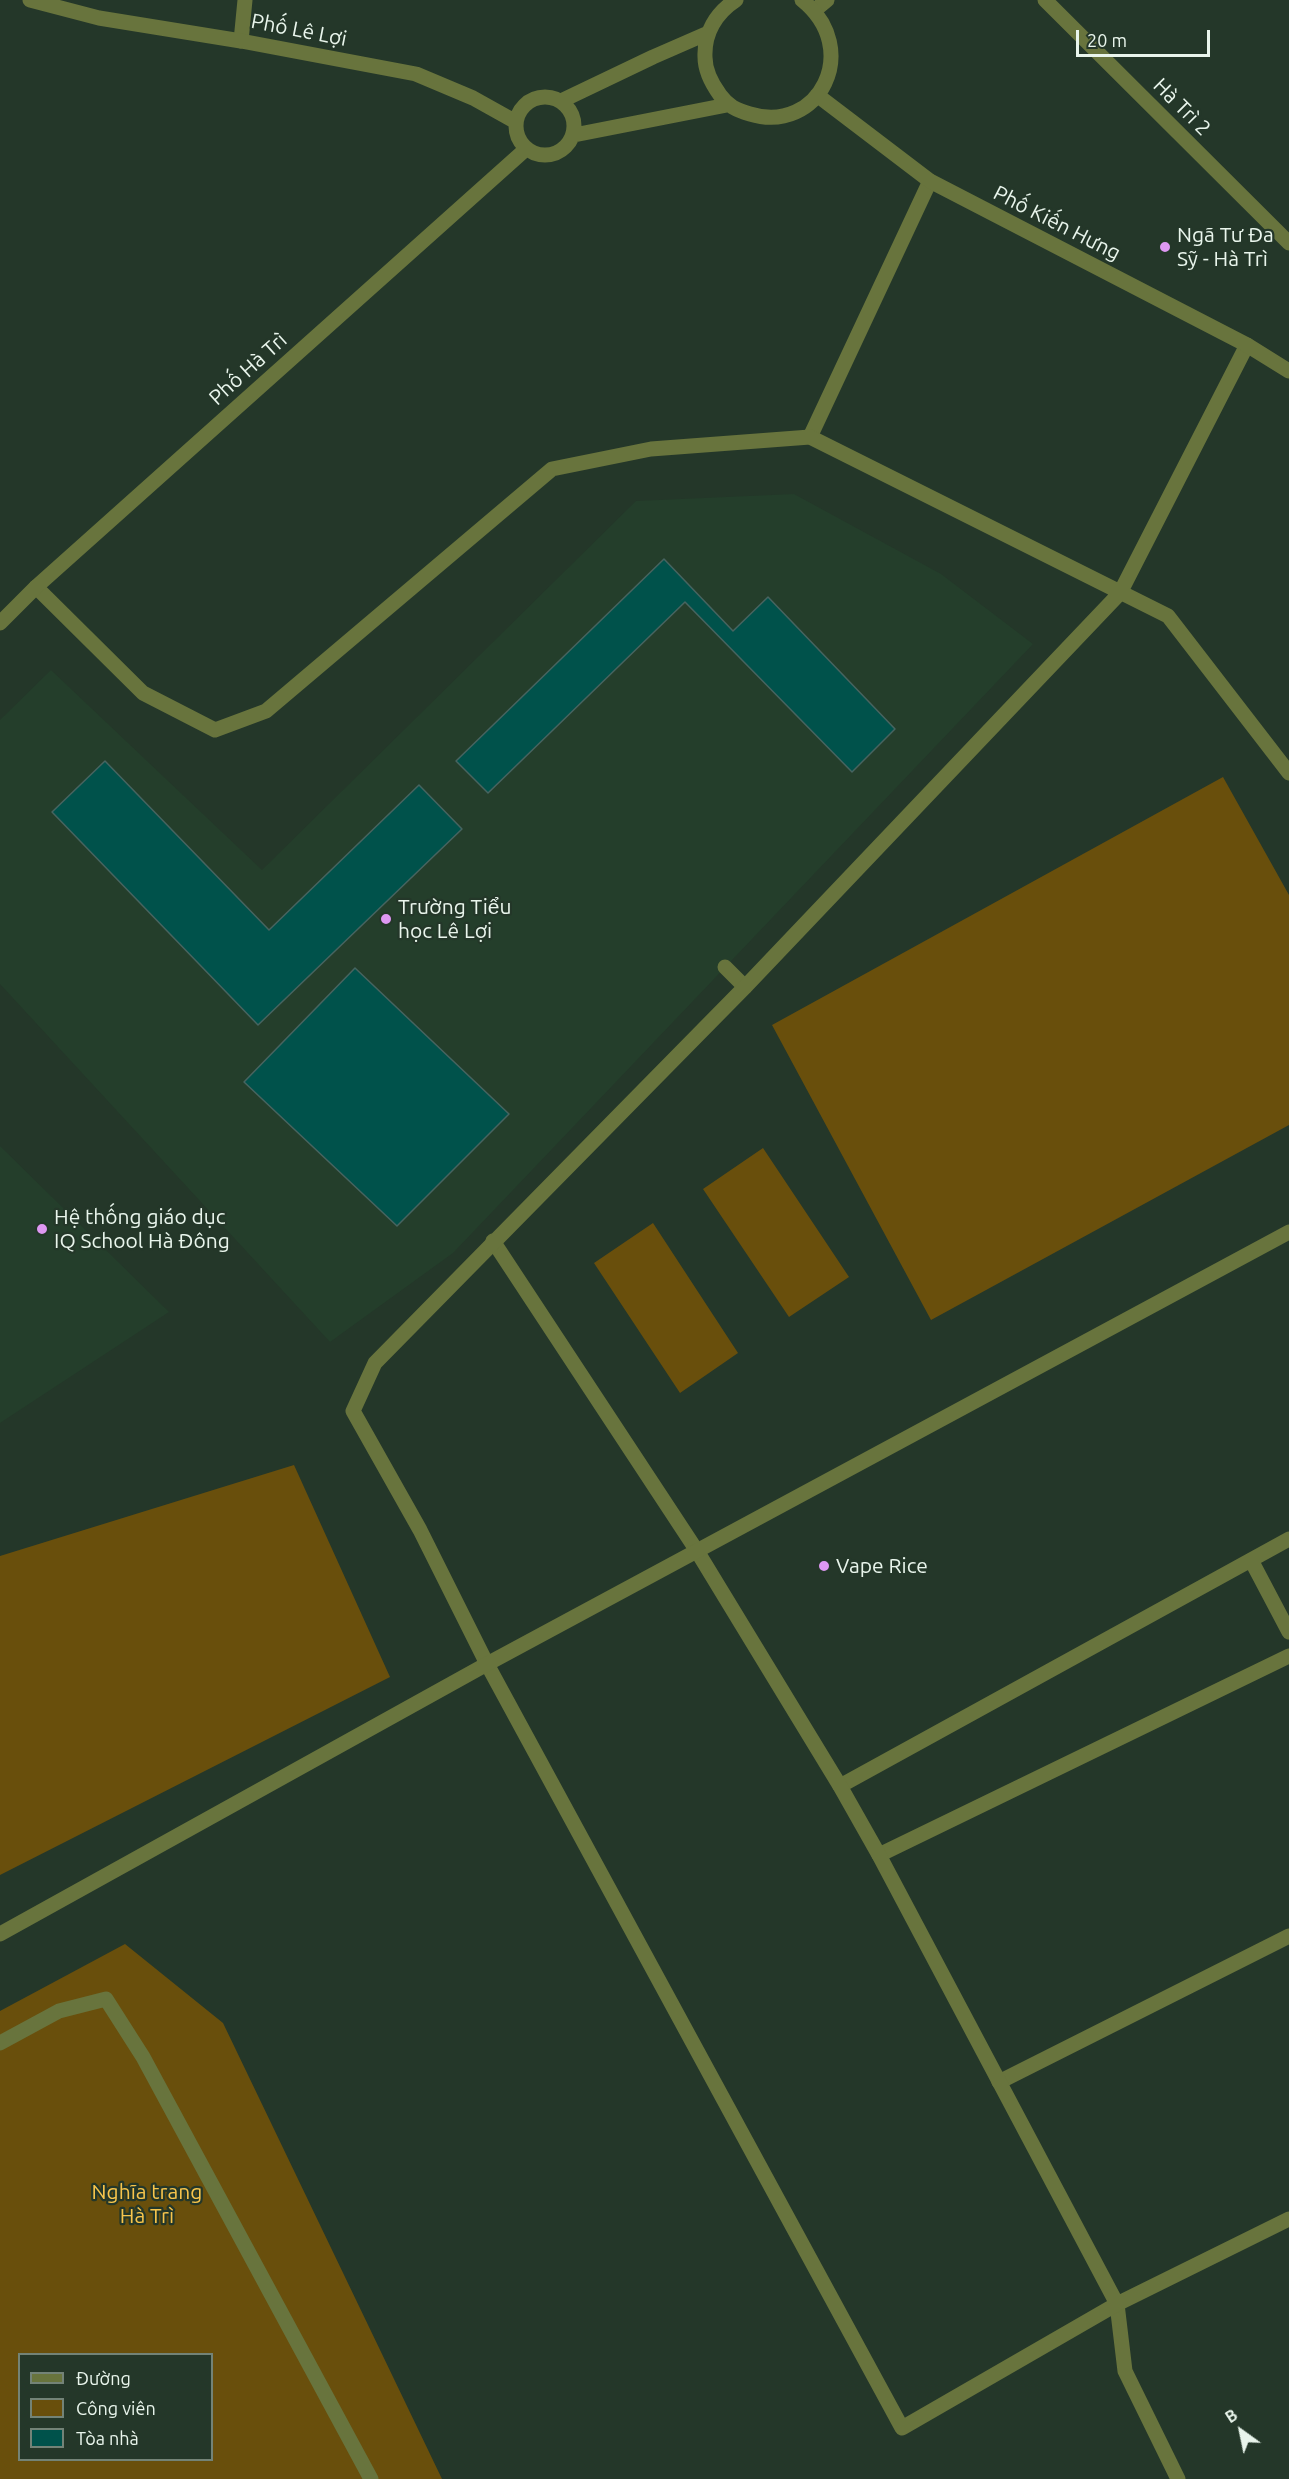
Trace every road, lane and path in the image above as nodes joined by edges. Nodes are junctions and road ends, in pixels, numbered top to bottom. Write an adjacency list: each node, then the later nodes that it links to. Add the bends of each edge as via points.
1 (30, 0): 9 (street, Phố Lê Lợi, via 99,18)
2 (245, 0): 9 (street)
3 (802, 0): 7 (street)
4 (827, 0): 7 (street)
5 (1045, 0): 17 (street, Hà Trì 2)
6 (728, 2): 8 (street)
7 (815, 10): 10 (street, via 826,26 832,62)
8 (708, 33): 11 (street); 12 (street, via 705,66)
9 (242, 41): 13 (street, Phố Lê Lợi, via 416,74 473,98)
10 (817, 95): 12 (street, via 800,109 780,117 759,117); 16 (street, Phố Kiến Hưng)
11 (561, 101): 13 (street, via 533,99 519,112); 14 (street, via 574,116)
12 (727, 105): 14 (street)
13 (516, 122): 15 (street, via 516,132)
14 (574, 135): 15 (street, via 563,150 554,154 544,156)
15 (526, 148): 21 (street, Phố Hà Trì)
16 (930, 181): 18 (street, Phố Kiến Hưng); 20 (street)
17 (1289, 243)
18 (1247, 345): 19 (street, Phố Kiến Hưng); 22 (street)
19 (1289, 371)
20 (810, 437): 21 (street, via 651,449 552,469 266,711 215,730 143,693); 22 (street)
21 (36, 587): 23 (street, Phố Hà Trì)
22 (1120, 593): 24 (street, via 1168,616); 26 (street)
23 (0, 623)
24 (1289, 773)
25 (725, 968): 26 (street)
26 (745, 987): 28 (street)
27 (1289, 1232): 30 (street)
28 (494, 1241): 30 (street); 34 (street, via 375,1363 353,1411 420,1530)
29 (1289, 1539): 31 (street)
30 (697, 1551): 34 (street); 35 (street)
31 (1251, 1560): 32 (street); 35 (street)
32 (1289, 1632)
33 (1289, 1656): 36 (street)
34 (487, 1665): 37 (street); 42 (street, via 902,2428)
35 (840, 1786): 36 (street)
36 (879, 1855): 40 (street)
37 (0, 1934)
38 (1289, 1936): 40 (street)
39 (0, 2043): 43 (street, via 59,2011 106,1999 143,2057)
40 (999, 2082): 42 (street)
41 (1289, 2219): 42 (street)
42 (1117, 2304): 44 (street, via 1125,2371)
43 (371, 2479)
44 (1178, 2479)

